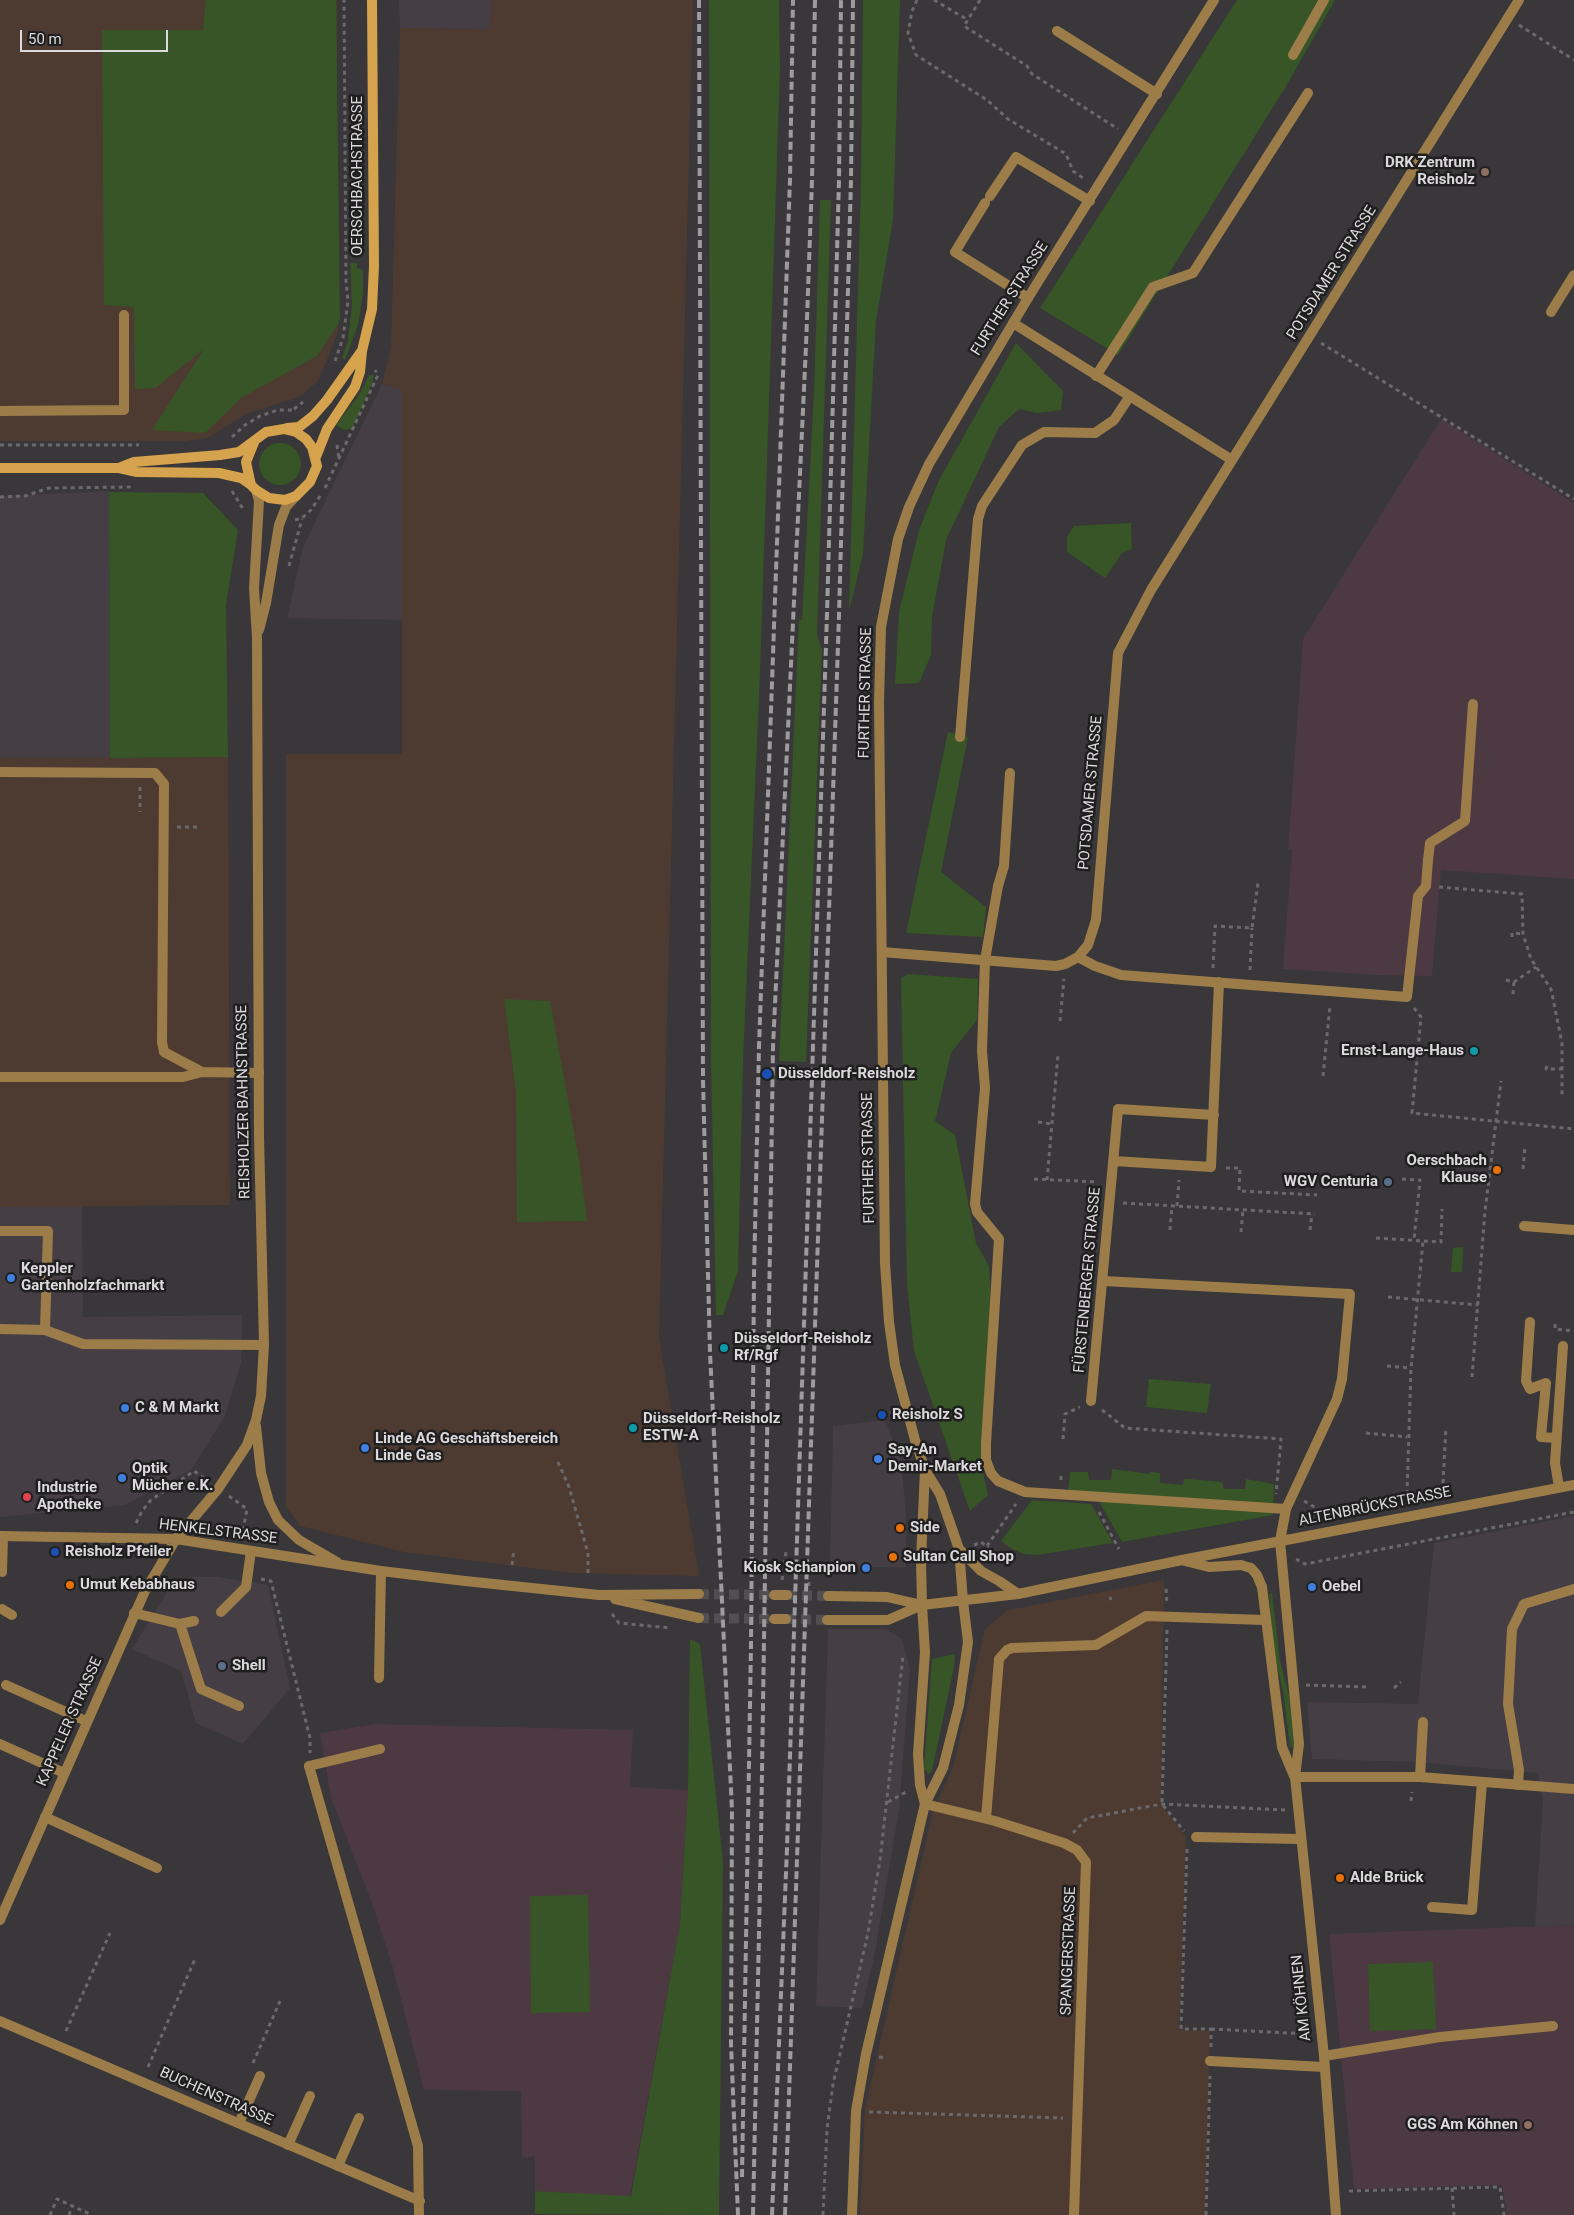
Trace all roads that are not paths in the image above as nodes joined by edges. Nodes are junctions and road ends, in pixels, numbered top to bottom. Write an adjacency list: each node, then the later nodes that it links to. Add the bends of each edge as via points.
1 (372, 0): 15 (main road, OERSCHBACHSTRASSE, via 373,292)
2 (1214, 0): 8 (street, FURTHER STRASSE)
3 (1324, 0): 6 (street)
4 (1520, 0): 22 (street, POTSDAMER STRASSE)
5 (1057, 31): 8 (street)
6 (1292, 55)
7 (1308, 93): 16 (street, via 1193,273 1153,287)
8 (1157, 94): 9 (street, FURTHER STRASSE)
9 (1090, 202): 11 (street, FURTHER STRASSE); 11 (street, via 1016,157 987,199 955,252)
10 (1574, 275): 12 (street)
11 (1028, 298): 14 (street, FURTHER STRASSE)
12 (1551, 312)
13 (124, 315): 18 (street, via 124,410)
14 (1013, 323): 16 (street); 32 (street, FURTHER STRASSE, via 929,464 904,523 888,587 881,627 879,702)
15 (362, 351): 19 (main road, OERSCHBACHSTRASSE, via 312,416 299,427); 21 (main road, OERSCHBACHSTRASSE, via 355,387 327,429)
16 (1096, 376): 17 (street)
17 (1130, 396): 22 (street); 29 (street, via 1114,420 1095,433 1044,432 1022,445 982,506 978,519)
18 (0, 411)
19 (284, 429): 20 (main road, via 266,432); 21 (main road, via 306,439)
20 (256, 440): 24 (main road, via 239,452 220,456 134,462); 25 (main road, REISHOLZER BAHNSTRASSE, via 246,462)
21 (316, 457): 26 (main road, REISHOLZER BAHNSTRASSE, via 315,472 310,482)
22 (1232, 460): 33 (street, POTSDAMER STRASSE, via 1151,590 1118,653 1096,920 1088,945)
23 (0, 468): 24 (main road)
24 (119, 468): 25 (main road, via 137,472 231,475)
25 (253, 487): 26 (main road, via 278,500); 27 (street, REISHOLZER BAHNSTRASSE, via 259,501 254,588)
26 (296, 496): 27 (street, REISHOLZER BAHNSTRASSE, via 286,507 279,524)
27 (257, 638): 37 (street, REISHOLZER BAHNSTRASSE)
28 (1473, 704): 35 (street, via 1465,821 1430,843 1426,886 1418,896 1407,997)
29 (960, 736)
30 (0, 772): 36 (street, via 155,773 164,784 162,1042 164,1052)
31 (1010, 773): 34 (street, via 1004,866)
32 (882, 952): 34 (street); 53 (street, FURTHER STRASSE, via 885,1263 889,1322 895,1365)
33 (1078, 957): 34 (street, via 1065,964 1040,966); 35 (street, via 1121,975)
34 (985, 960): 56 (street, via 982,1051 985,1088 975,1204 977,1212 999,1239 986,1460 991,1473 998,1481 1025,1492)
35 (1215, 982): 39 (street)
36 (202, 1072): 37 (street); 38 (street, via 183,1077)
37 (259, 1073): 48 (street, REISHOLZER BAHNSTRASSE)
38 (0, 1077)
39 (1214, 1115): 40 (street, FÜRSTENBERGER STRASSE, via 1118,1109); 40 (street, via 1211,1167)
40 (1114, 1161): 44 (street, FÜRSTENBERGER STRASSE)
41 (1524, 1226): 42 (street)
42 (1574, 1230)
43 (0, 1232): 47 (street, via 48,1231)
44 (1103, 1281): 50 (street, FÜRSTENBERGER STRASSE); 56 (street, AM KÖHNEN, via 1350,1294 1342,1379 1337,1399)
45 (1530, 1322): 52 (street, via 1526,1381 1530,1389 1546,1383 1542,1437)
46 (0, 1330): 47 (street)
47 (45, 1330): 48 (street, via 83,1344)
48 (264, 1345): 51 (street, REISHOLZER BAHNSTRASSE)
49 (1563, 1346): 52 (street)
50 (1091, 1401)
51 (256, 1420): 58 (street, REISHOLZER BAHNSTRASSE, via 247,1444 228,1474); 63 (street, HENKELSTRASSE, via 261,1473 278,1520 299,1540)
52 (1556, 1438): 55 (street, via 1555,1463)
53 (925, 1470): 60 (street, FURTHER STRASSE, via 940,1494); 75 (street, FURTHER STRASSE)
54 (1574, 1485): 55 (street, ALTENBRÜCKSTRASSE)
55 (1559, 1487): 59 (street, ALTENBRÜCKSTRASSE)
56 (1281, 1509): 59 (street, AM KÖHNEN)
57 (2, 1536): 58 (street, HENKELSTRASSE); 65 (street)
58 (176, 1539): 61 (street, HENKELSTRASSE); 78 (street, KAPPELER STRASSE)
59 (1280, 1542): 62 (street, ALTENBRÜCKSTRASSE); 95 (street, AM KÖHNEN, via 1299,1744)
60 (959, 1549): 69 (street, via 981,1571); 74 (street, FURTHER STRASSE)
61 (251, 1551): 63 (street, HENKELSTRASSE); 77 (street, via 246,1587)
62 (1182, 1560): 66 (street, ALTENBRÜCKSTRASSE, via 1209,1567 1241,1565 1251,1568); 69 (street, ALTENBRÜCKSTRASSE)
63 (341, 1564): 64 (street, HENKELSTRASSE)
64 (381, 1571): 70 (street, HENKELSTRASSE); 87 (street)
65 (2, 1572)
66 (1262, 1588): 84 (street, AM KÖHNEN)
67 (1574, 1589): 98 (street, via 1524,1604 1512,1629 1508,1704 1519,1770)
68 (700, 1594): 70 (street, HENKELSTRASSE)
69 (1018, 1594): 74 (street, ALTENBRÜCKSTRASSE)
70 (599, 1595): 80 (street, HENKELSTRASSE)
71 (774, 1595): 72 (street)
72 (788, 1595)
73 (828, 1596): 75 (street, via 888,1597)
74 (963, 1601): 75 (street, ALTENBRÜCKSTRASSE); 100 (street, via 968,1642 959,1705 944,1768)
75 (922, 1605): 83 (street, via 888,1620); 100 (street, via 925,1652 918,1754)
76 (2, 1610): 79 (street)
77 (221, 1612)
78 (134, 1613): 86 (street); 90 (street, KAPPELER STRASSE)
79 (12, 1615)
80 (699, 1618)
81 (774, 1619): 82 (street)
82 (786, 1619)
83 (827, 1620)
84 (1264, 1620): 95 (street, AM KÖHNEN, via 1282,1747); 102 (street, via 1146,1616 1096,1645 1012,1648 1002,1654 999,1659)
85 (194, 1621): 86 (street)
86 (180, 1624): 89 (street, via 201,1689)
87 (379, 1678)
88 (6, 1685): 90 (street)
89 (239, 1706)
90 (86, 1721): 94 (street, KAPPELER STRASSE)
91 (1423, 1722): 96 (street)
92 (0, 1744): 94 (street)
93 (380, 1750): 119 (street, via 309,1766 418,2146)
94 (64, 1773): 101 (street, KAPPELER STRASSE)
95 (1295, 1777): 96 (street); 104 (street, AM KÖHNEN)
96 (1420, 1777): 97 (street)
97 (1482, 1782): 98 (street); 106 (street, via 1472,1910)
98 (1518, 1785): 99 (street)
99 (1574, 1789)
100 (925, 1804): 102 (street, SPANGERSTRASSE); 121 (street, via 866,2054 856,2111)
101 (45, 1817): 105 (street); 107 (street, KAPPELER STRASSE)
102 (986, 1818): 122 (street, SPANGERSTRASSE, via 1064,1843 1083,1856 1086,1872)
103 (1192, 1836): 104 (street)
104 (1300, 1839): 110 (street, AM KÖHNEN)
105 (157, 1868)
106 (1432, 1907)
107 (0, 1920)
108 (0, 2021): 116 (street, BUCHENSTRASSE)
109 (1553, 2026): 110 (street, via 1440,2037)
110 (1324, 2056): 112 (street, AM KÖHNEN)
111 (1210, 2061): 112 (street)
112 (1324, 2067): 123 (street, AM KÖHNEN)
113 (260, 2076): 116 (street)
114 (310, 2096): 117 (street)
115 (359, 2118): 118 (street)
116 (239, 2122): 117 (street, BUCHENSTRASSE)
117 (288, 2145): 118 (street, BUCHENSTRASSE)
118 (338, 2166): 119 (street, BUCHENSTRASSE)
119 (420, 2201): 120 (street)
120 (419, 2215)
121 (852, 2215)
122 (1074, 2215)
123 (1336, 2215)

